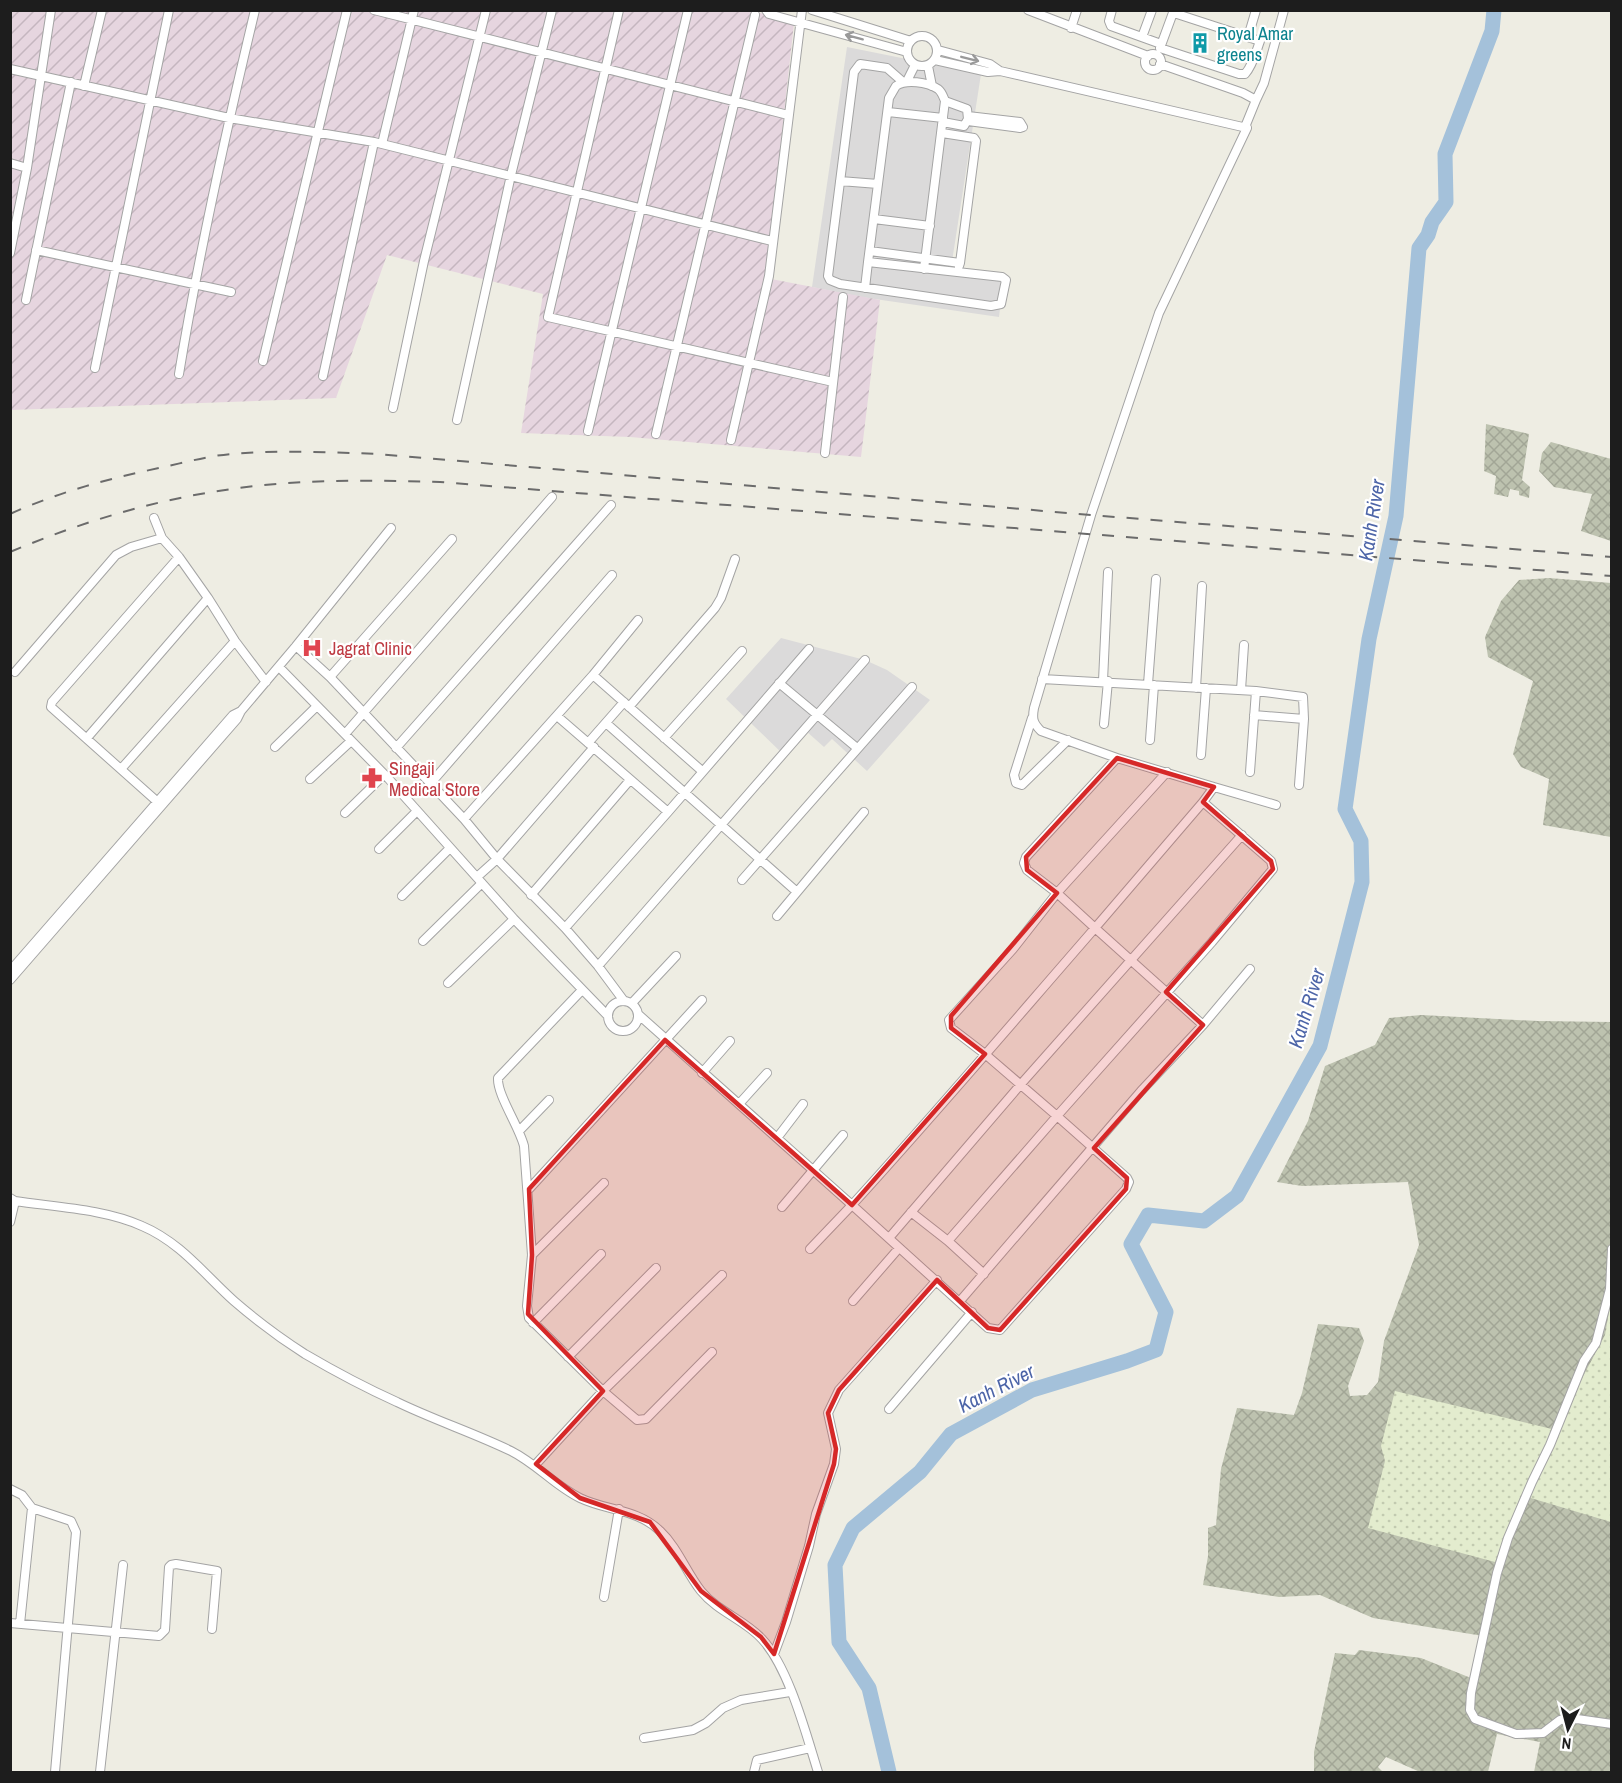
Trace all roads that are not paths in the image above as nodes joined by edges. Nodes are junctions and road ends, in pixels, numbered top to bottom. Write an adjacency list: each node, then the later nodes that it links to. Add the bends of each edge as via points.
1 (51, 10): 41 (street)
2 (102, 10): 44 (street)
3 (169, 10): 47 (street)
4 (255, 10): 53 (street)
5 (346, 10): 58 (street)
6 (374, 10): 23 (street)
7 (414, 10): 23 (street)
8 (486, 10): 26 (street)
9 (552, 10): 31 (street)
10 (619, 10): 39 (street)
11 (688, 10): 45 (street)
12 (766, 10): 24 (street)
13 (802, 10): 24 (street)
14 (812, 10): 29 (street)
15 (1028, 10): 25 (street)
16 (1077, 10): 25 (street)
17 (1112, 10): 27 (street, via 1108,21 1111,26)
18 (1152, 10): 27 (street)
19 (1256, 10): 28 (street)
20 (1284, 10): 48 (street)
21 (1174, 12): 28 (street); 33 (street)
22 (755, 15): 49 (street)
23 (412, 20): 26 (street); 60 (street)
24 (800, 23): 32 (street, one-way to 24); 52 (street)
25 (1071, 28): 34 (street)
26 (479, 36): 31 (street); 61 (street)
27 (1142, 37): 33 (street)
28 (1248, 37): 33 (street, via 1260,41 1245,74)
29 (911, 41): 30 (street, via 925,36 934,41); 32 (street)
30 (938, 50): 35 (street); 40 (street, one-way to 40, via 990,64)
31 (542, 52): 39 (street); 64 (street)
32 (907, 52): 36 (street)
33 (1160, 53): 34 (street); 34 (street, via 1157,69 1150,69 1145,63); 48 (street)
34 (1148, 56)
35 (936, 60): 37 (street); 40 (street, via 988,72)
36 (915, 65): 37 (street); 42 (street)
37 (928, 66): 46 (street)
38 (10, 69): 41 (street)
39 (605, 70): 45 (street); 67 (street)
40 (1000, 71): 57 (street)
41 (41, 76): 43 (street); 63 (street)
42 (905, 81): 46 (street); 51 (street, via 892,90); 65 (street, via 887,68 867,64 856,67)
43 (71, 82): 44 (street); 73 (street)
44 (84, 86): 47 (street)
45 (670, 86): 49 (street); 68 (street)
46 (932, 86): 50 (street, via 940,90)
47 (149, 100): 53 (street); 79 (street)
48 (1256, 100): 57 (street)
49 (734, 101): 52 (street); 70 (street)
50 (945, 101): 54 (street, via 964,108); 55 (street)
51 (888, 112): 55 (street); 66 (street)
52 (788, 115): 72 (street)
53 (229, 118): 58 (street); 82 (street)
54 (968, 118): 55 (street, via 966,125 961,126); 56 (street)
55 (943, 120): 59 (street)
56 (1002, 123)
57 (1245, 127): 125 (street, via 1159,313 1091,515)
58 (317, 131): 60 (street); 89 (street)
59 (942, 133): 71 (street); 78 (street, via 976,141)
60 (378, 143): 61 (street); 93 (street)
61 (448, 160): 64 (street); 95 (street)
62 (10, 163): 63 (street)
63 (27, 168): 75 (street)
64 (511, 176): 67 (street); 96 (street)
65 (840, 181): 66 (street); 83 (street, via 828,276 833,283)
66 (878, 184): 69 (street)
67 (576, 194): 68 (street); 87 (street, via 548,317)
68 (641, 209): 70 (street); 87 (street)
69 (874, 219): 71 (street); 74 (street)
70 (705, 225): 72 (street); 88 (street)
71 (930, 226): 76 (street)
72 (772, 241): 90 (street, via 769,276)
73 (36, 250): 79 (street); 86 (street)
74 (870, 252): 76 (street); 77 (street)
75 (10, 253)
76 (926, 259): 78 (street); 80 (street)
77 (868, 262): 80 (street); 83 (street)
78 (960, 263): 81 (street)
79 (115, 267): 82 (street); 91 (street)
80 (924, 269): 81 (street)
81 (958, 273): 83 (street, via 1006,280 1001,304 991,306)
82 (194, 284): 84 (street); 92 (street)
83 (865, 288)
84 (231, 291)
85 (843, 297): 94 (street)
86 (26, 300)
87 (612, 332): 88 (street); 97 (street)
88 (676, 346): 90 (street); 98 (street)
89 (263, 361)
90 (749, 363): 94 (street); 99 (street)
91 (95, 368)
92 (179, 374)
93 (324, 376)
94 (833, 382): 100 (street)
95 (393, 408)
96 (457, 420)
97 (588, 431)
98 (656, 434)
99 (731, 440)
100 (825, 453)
101 (552, 497): 137 (street)
102 (611, 505): 153 (street)
103 (154, 518): 105 (street)
104 (391, 528): 117 (street)
105 (162, 538): 107 (street); 122 (street, via 116,555)
106 (452, 539): 124 (street)
107 (179, 557): 113 (street); 146 (street, via 52,702 54,711)
108 (735, 559): 135 (street, via 715,608)
109 (1108, 572): 126 (street)
110 (612, 575): 164 (street)
111 (1156, 579): 129 (street)
112 (1202, 586): 131 (street)
113 (208, 598): 115 (street); 146 (street)
114 (639, 620): 123 (street)
115 (235, 641): 127 (street); 157 (street)
116 (1244, 645): 133 (street)
117 (296, 646): 121 (street); 124 (street)
118 (809, 649): 128 (street)
119 (742, 651): 147 (street)
120 (865, 660): 138 (street)
121 (279, 667): 127 (street); 136 (street)
122 (15, 672)
123 (593, 675): 135 (street); 140 (street)
124 (330, 677): 137 (street)
125 (1042, 678): 126 (street); 141 (street)
126 (1106, 681): 129 (street); 144 (street)
127 (266, 682): 169 (street)
128 (779, 683): 138 (street); 158 (street)
129 (1151, 684): 131 (street); 149 (street)
130 (912, 687): 154 (street)
131 (1196, 687): 132 (street)
132 (1206, 688): 133 (street); 155 (street)
133 (1241, 690): 134 (street)
134 (1256, 692): 139 (street); 142 (street, via 1303,697)
135 (626, 705): 143 (street); 147 (street)
136 (317, 706): 145 (street); 152 (street)
137 (364, 713): 145 (street); 153 (street)
138 (817, 715): 154 (street); 176 (street)
139 (1254, 715): 142 (street); 160 (street)
140 (557, 716): 151 (street); 175 (street)
141 (1032, 718): 148 (street, via 1041,731); 148 (street, via 1014,775 1016,783 1022,785)
142 (1304, 719): 165 (street)
143 (606, 723): 151 (street); 167 (street)
144 (1104, 724)
145 (345, 734): 150 (street)
146 (87, 738): 157 (street)
147 (664, 738): 158 (street)
148 (1068, 740): 156 (street)
149 (1150, 740)
150 (351, 741): 161 (street); 162 (street)
151 (591, 745): 163 (street); 180 (street)
152 (275, 747)
153 (396, 748): 164 (street)
154 (857, 748): 181 (street)
155 (1201, 755)
156 (1117, 758): 159 (street); 185 (street, via 1026,856 1027,870)
157 (121, 769): 169 (street)
158 (702, 771): 167 (street)
159 (1167, 772): 166 (street); 185 (street)
160 (1250, 772)
161 (384, 775): 171 (street); 173 (street)
162 (310, 779)
163 (630, 780): 174 (street); 186 (street)
164 (430, 784): 175 (street)
165 (1299, 786)
166 (1214, 787): 168 (street); 170 (street)
167 (685, 793): 174 (street); 176 (street)
168 (1203, 802): 177 (street); 191 (street)
169 (159, 803): 197 (street); 198 (street)
170 (1276, 806)
171 (417, 811): 178 (street); 179 (street)
172 (864, 812): 184 (street)
173 (345, 813)
174 (668, 813): 190 (street)
175 (464, 819): 180 (street)
176 (722, 825): 181 (street); 195 (street)
177 (1242, 836): 194 (street); 201 (street, via 1271,861 1273,869)
178 (450, 848): 182 (street); 187 (street)
179 (379, 849)
180 (497, 859): 182 (street); 186 (street)
181 (761, 859): 183 (street); 184 (street)
182 (480, 880): 189 (street); 192 (street)
183 (742, 880)
184 (797, 892): 188 (street)
185 (1057, 893): 191 (street); 209 (street, via 1013,949 951,1016 951,1028)
186 (531, 895): 190 (street)
187 (402, 896)
188 (777, 916)
189 (514, 919): 199 (street); 200 (street)
190 (565, 928): 195 (street)
191 (1095, 928): 194 (street); 209 (street)
192 (423, 941)
193 (676, 956): 203 (street)
194 (1131, 961): 201 (street); 212 (street)
195 (598, 966): 203 (street)
196 (1250, 969): 206 (street)
197 (10, 971)
198 (10, 980)
199 (448, 983)
200 (582, 990): 204 (street); 217 (street, via 498,1078 501,1093)
201 (1166, 992): 206 (street); 216 (street)
202 (702, 1000): 207 (street)
203 (628, 1002): 204 (street, via 613,1005); 205 (street, via 637,1008)
204 (608, 1016): 205 (street, via 612,1026 627,1031 636,1026)
205 (639, 1016): 207 (street)
206 (1203, 1025): 220 (street)
207 (665, 1040): 210 (street); 223 (street)
208 (730, 1041): 210 (street)
209 (985, 1054): 212 (street); 225 (street)
210 (702, 1072): 214 (street)
211 (766, 1073): 214 (street)
212 (1021, 1084): 216 (street); 227 (street)
213 (549, 1100): 217 (street)
214 (739, 1104): 219 (street)
215 (803, 1104): 219 (street)
216 (1057, 1116): 220 (street); 230 (street)
217 (520, 1130): 223 (street)
218 (843, 1135): 221 (street)
219 (777, 1138): 221 (street)
220 (1094, 1148): 237 (street); 242 (street, via 1127,1178 1126,1189 1004,1327 988,1328)
221 (812, 1170): 225 (street); 226 (street)
222 (604, 1183): 235 (street)
223 (529, 1189): 235 (street)
224 (13, 1199): 228 (street); 248 (street, via 112,1216 160,1234 250,1314 306,1354 396,1402)
225 (852, 1205): 229 (street); 232 (street)
226 (782, 1208)
227 (911, 1212): 229 (street); 230 (street)
228 (10, 1222)
229 (889, 1238): 231 (street)
230 (948, 1241): 237 (street)
231 (899, 1248): 239 (street); 240 (street)
232 (810, 1249)
233 (1611, 1249): 261 (street, via 1610,1289 1596,1342 1584,1361 1551,1446 1508,1538 1497,1573 1470,1710 1475,1719 1516,1734 1543,1733 1560,1720)
234 (601, 1254): 243 (street)
235 (532, 1255): 243 (street, via 527,1306)
236 (656, 1268): 245 (street)
237 (984, 1274): 241 (street)
238 (722, 1275): 246 (street)
239 (937, 1280): 241 (street); 259 (street, via 839,1390 831,1405 828,1413 836,1449 834,1464)
240 (854, 1301)
241 (960, 1301): 242 (street)
242 (972, 1312): 247 (street)
243 (533, 1323): 245 (street)
244 (712, 1352): 246 (street, via 645,1419 637,1420)
245 (568, 1357): 246 (street)
246 (603, 1391): 248 (street)
247 (889, 1409)
248 (536, 1464): 251 (street, via 580,1498)
249 (10, 1489): 250 (street, via 22,1495)
250 (32, 1508): 255 (street); 256 (street, via 71,1521 76,1532)
251 (619, 1509): 253 (street); 259 (street, via 661,1532 701,1591 761,1637)
252 (123, 1565): 258 (street)
253 (604, 1597)
254 (10, 1623): 255 (street)
255 (20, 1624): 256 (street)
256 (68, 1628): 258 (street); 264 (street)
257 (212, 1629): 258 (street, via 217,1571 171,1564 163,1634)
258 (114, 1632): 265 (street)
259 (774, 1654): 260 (street)
260 (790, 1692): 262 (street, via 741,1700 693,1730); 263 (street)
261 (1611, 1724)
262 (644, 1738)
263 (810, 1748): 266 (street, via 757,1760); 267 (street)
264 (55, 1773)
265 (100, 1773)
266 (754, 1773)
267 (818, 1773)

